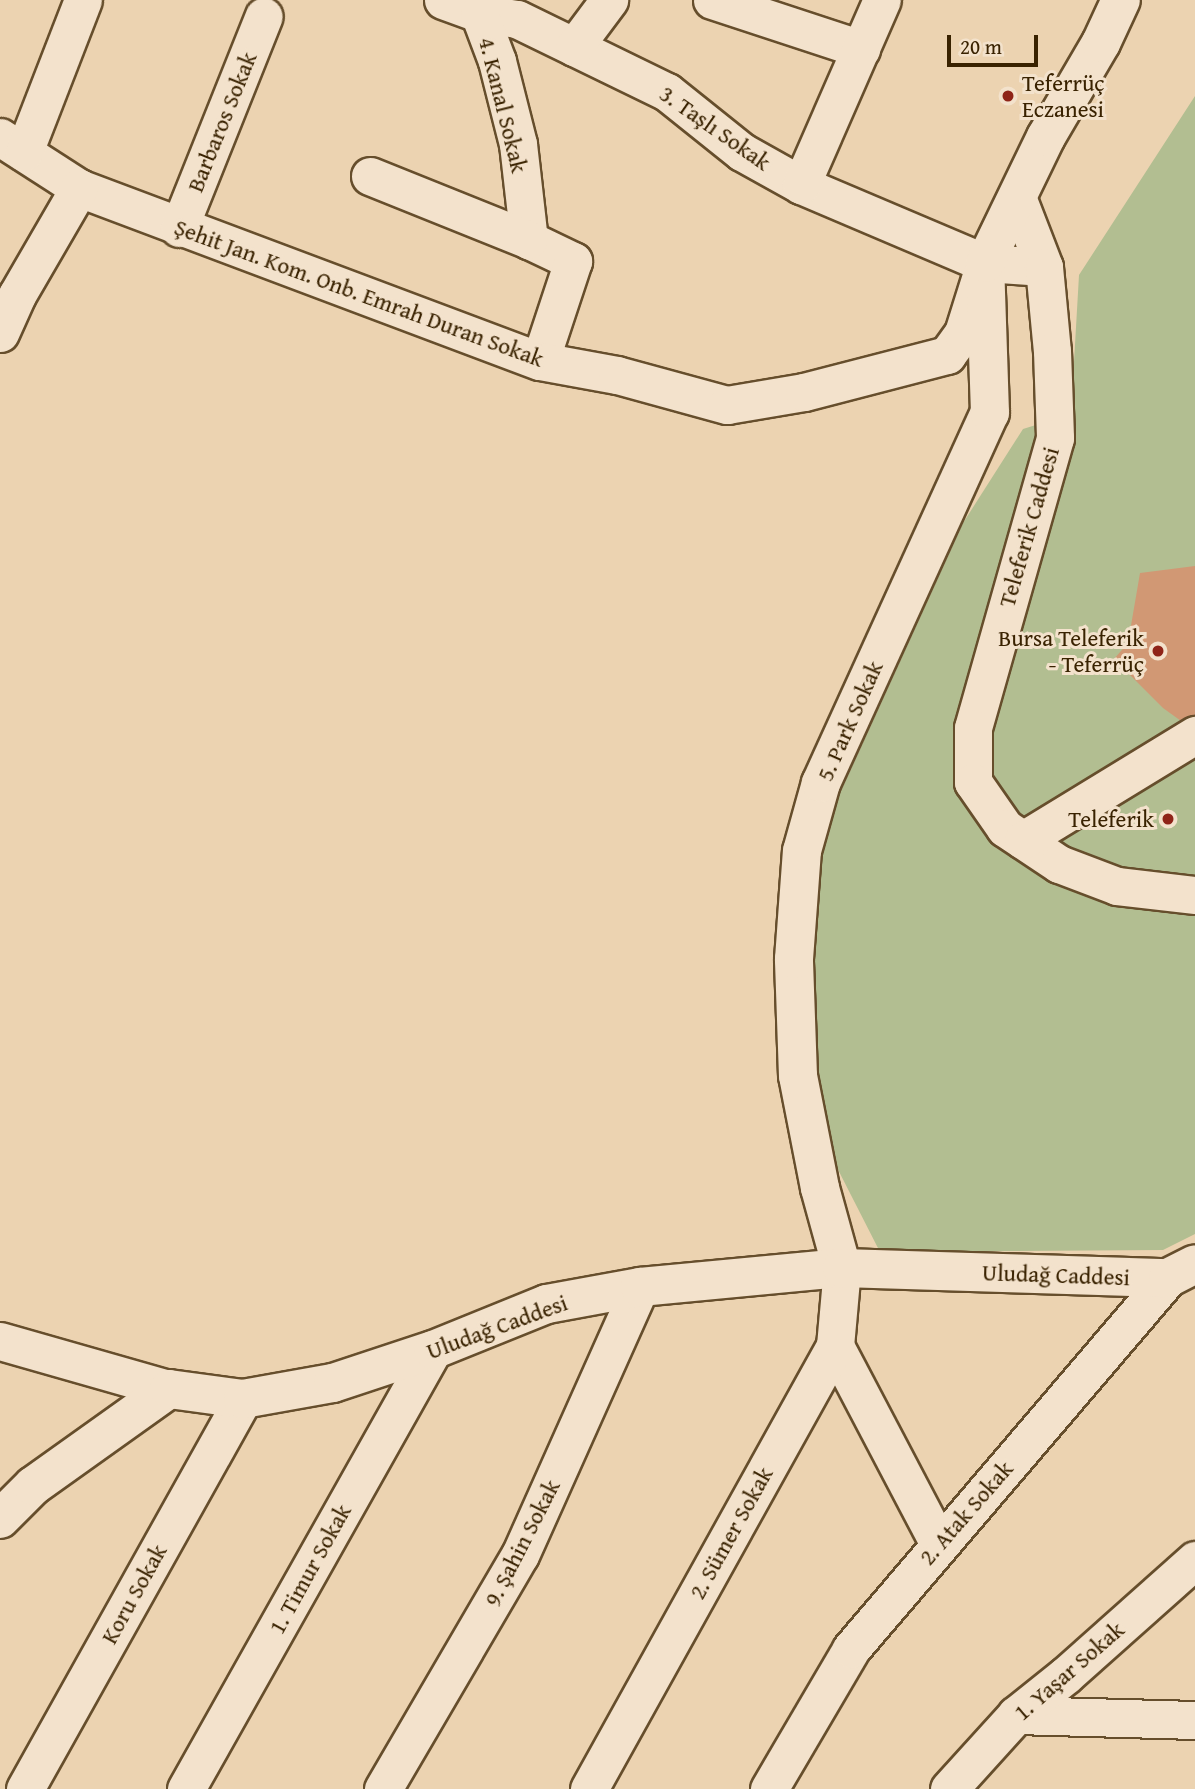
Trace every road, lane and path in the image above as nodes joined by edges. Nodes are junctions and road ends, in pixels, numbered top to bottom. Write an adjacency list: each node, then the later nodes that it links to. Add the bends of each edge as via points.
1 (83, 0): 11 (street)
2 (443, 0): 7 (street, 3. Taşlı Sokak)
3 (609, 0): 9 (street)
4 (712, 0): 10 (street)
5 (883, 0): 10 (street)
6 (1121, 0): 15 (main road, 5. Park Sokak)
7 (479, 13): 9 (street, 3. Taşlı Sokak, via 517,19); 17 (street, 4. Kanal Sokak, via 497,61 517,144)
8 (264, 16): 16 (street, Barbaros Sokak)
9 (575, 47): 13 (street, 3. Taşlı Sokak, via 667,92 742,152)
10 (861, 49): 13 (street)
11 (12, 145): 14 (street, Şehit Jan. Kom. Onb. Emrah Duran Sokak)
12 (370, 176): 17 (street)
13 (801, 185): 18 (street, 3. Taşlı Sokak)
14 (79, 188): 16 (street, Şehit Jan. Kom. Onb. Emrah Duran Sokak); 20 (street)
15 (1017, 197): 18 (main road, 5. Park Sokak); 19 (street, Teleferik Caddesi)
16 (179, 228): 21 (street, Şehit Jan. Kom. Onb. Emrah Duran Sokak)
17 (529, 240): 21 (street, via 573,261)
18 (985, 263): 19 (street); 21 (street, Şehit Jan. Kom. Onb. Emrah Duran Sokak, via 963,333 947,355 804,392 727,405 617,375); 25 (main road, 5. Park Sokak, via 990,414 821,783 802,851 794,960 798,1076 820,1188)
19 (1044, 267): 23 (street, Teleferik Caddesi, via 1055,438 973,728 973,782 1005,828)
20 (0, 333)
21 (540, 361)
22 (1195, 735): 23 (street)
23 (1023, 840): 24 (street, Teleferik Caddesi, via 1059,864 1117,886)
24 (1195, 895)
25 (842, 1268): 26 (main road, Uludağ Caddesi); 27 (main road, Uludağ Caddesi); 29 (street, 2. Sümer Sokak)
26 (1181, 1271): 34 (street, 2. Atak Sokak)
27 (640, 1287): 30 (main road, Uludağ Caddesi, via 547,1304); 40 (street, 9. Şahin Sokak, via 520,1555)
28 (0, 1341): 31 (street)
29 (835, 1346): 34 (street); 41 (street, 2. Sümer Sokak)
30 (433, 1350): 32 (main road, Uludağ Caddesi, via 333,1383); 39 (street, 1. Timur Sokak)
31 (169, 1389): 32 (main road, Uludağ Caddesi); 33 (main road, via 33,1486)
32 (243, 1399): 38 (street, Koru Sokak)
33 (0, 1519)
34 (939, 1544): 42 (street, 2. Atak Sokak, via 851,1649)
35 (1195, 1560): 36 (street, 1. Yaşar Sokak)
36 (1016, 1715): 37 (street); 43 (street, 1. Yaşar Sokak)
37 (1195, 1720)
38 (24, 1789)
39 (186, 1789)
40 (383, 1789)
41 (589, 1789)
42 (769, 1789)
43 (949, 1789)

